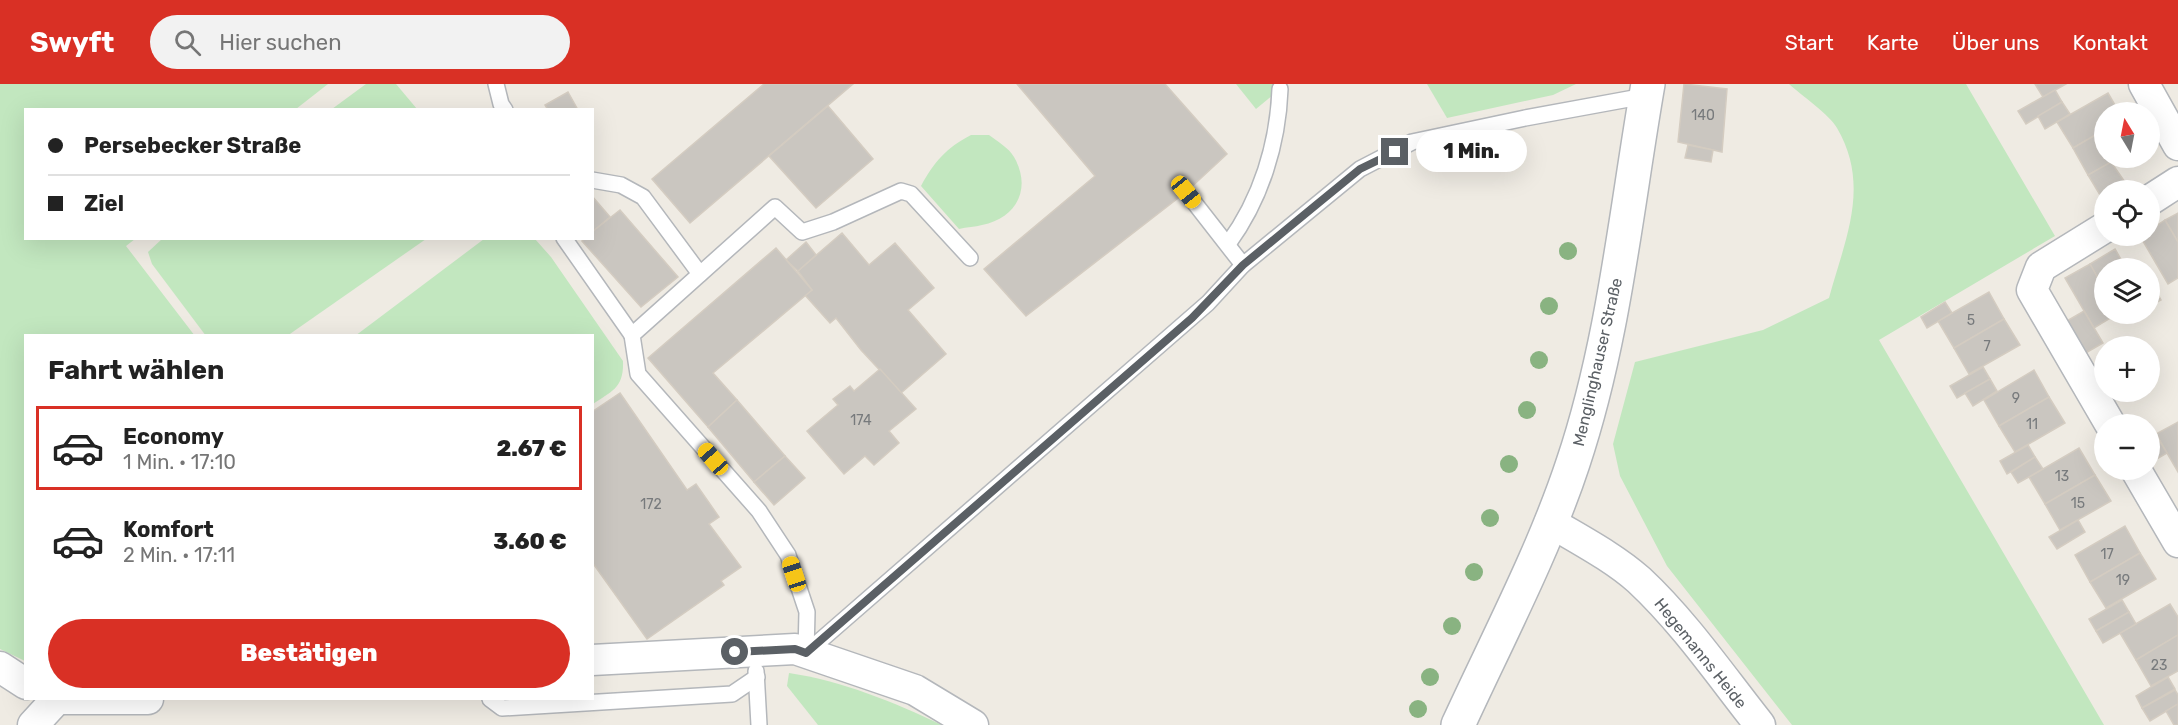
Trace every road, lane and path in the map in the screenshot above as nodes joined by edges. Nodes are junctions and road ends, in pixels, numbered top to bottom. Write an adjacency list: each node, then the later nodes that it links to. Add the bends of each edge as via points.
1 (496, 84): 5 (lane)
2 (2144, 84): 6 (street)
3 (1280, 89): 13 (lane, via 1279,120 1266,171 1245,221)
4 (1646, 90): 15 (lane, via 1412,142 1360,169); 20 (street, Menglinghauser Straße, via 1593,393)
5 (503, 108)
6 (2178, 145)
7 (594, 180): 16 (lane, via 621,185 643,197)
8 (2178, 183): 10 (street)
9 (1186, 192): 13 (lane)
10 (2160, 194)
11 (2094, 234): 18 (street, via 2041,267 2032,290)
12 (565, 240): 17 (lane)
13 (1228, 244): 15 (lane)
14 (970, 258): 16 (lane, via 911,194 901,191 802,232 775,207)
15 (1243, 265): 22 (lane, via 1208,303)
16 (700, 274): 17 (lane)
17 (632, 334): 22 (lane, via 638,374 759,511 788,555 807,612)
18 (2104, 414)
19 (2142, 480): 21 (street)
20 (1551, 522): 32 (street, Menglinghauser Straße); 33 (street, Hegemanns Heide, via 1637,579 1671,613)
21 (2177, 537)
22 (806, 653): 24 (street, via 795,649); 31 (street, via 915,690)
23 (594, 660): 24 (street)
24 (756, 664): 28 (lane, via 732,694 502,708); 30 (lane)
25 (0, 667): 26 (street)
26 (24, 683)
27 (54, 700): 29 (street)
28 (491, 700)
29 (33, 725)
30 (759, 725)
31 (973, 725)
32 (1458, 725)
33 (1760, 725)

